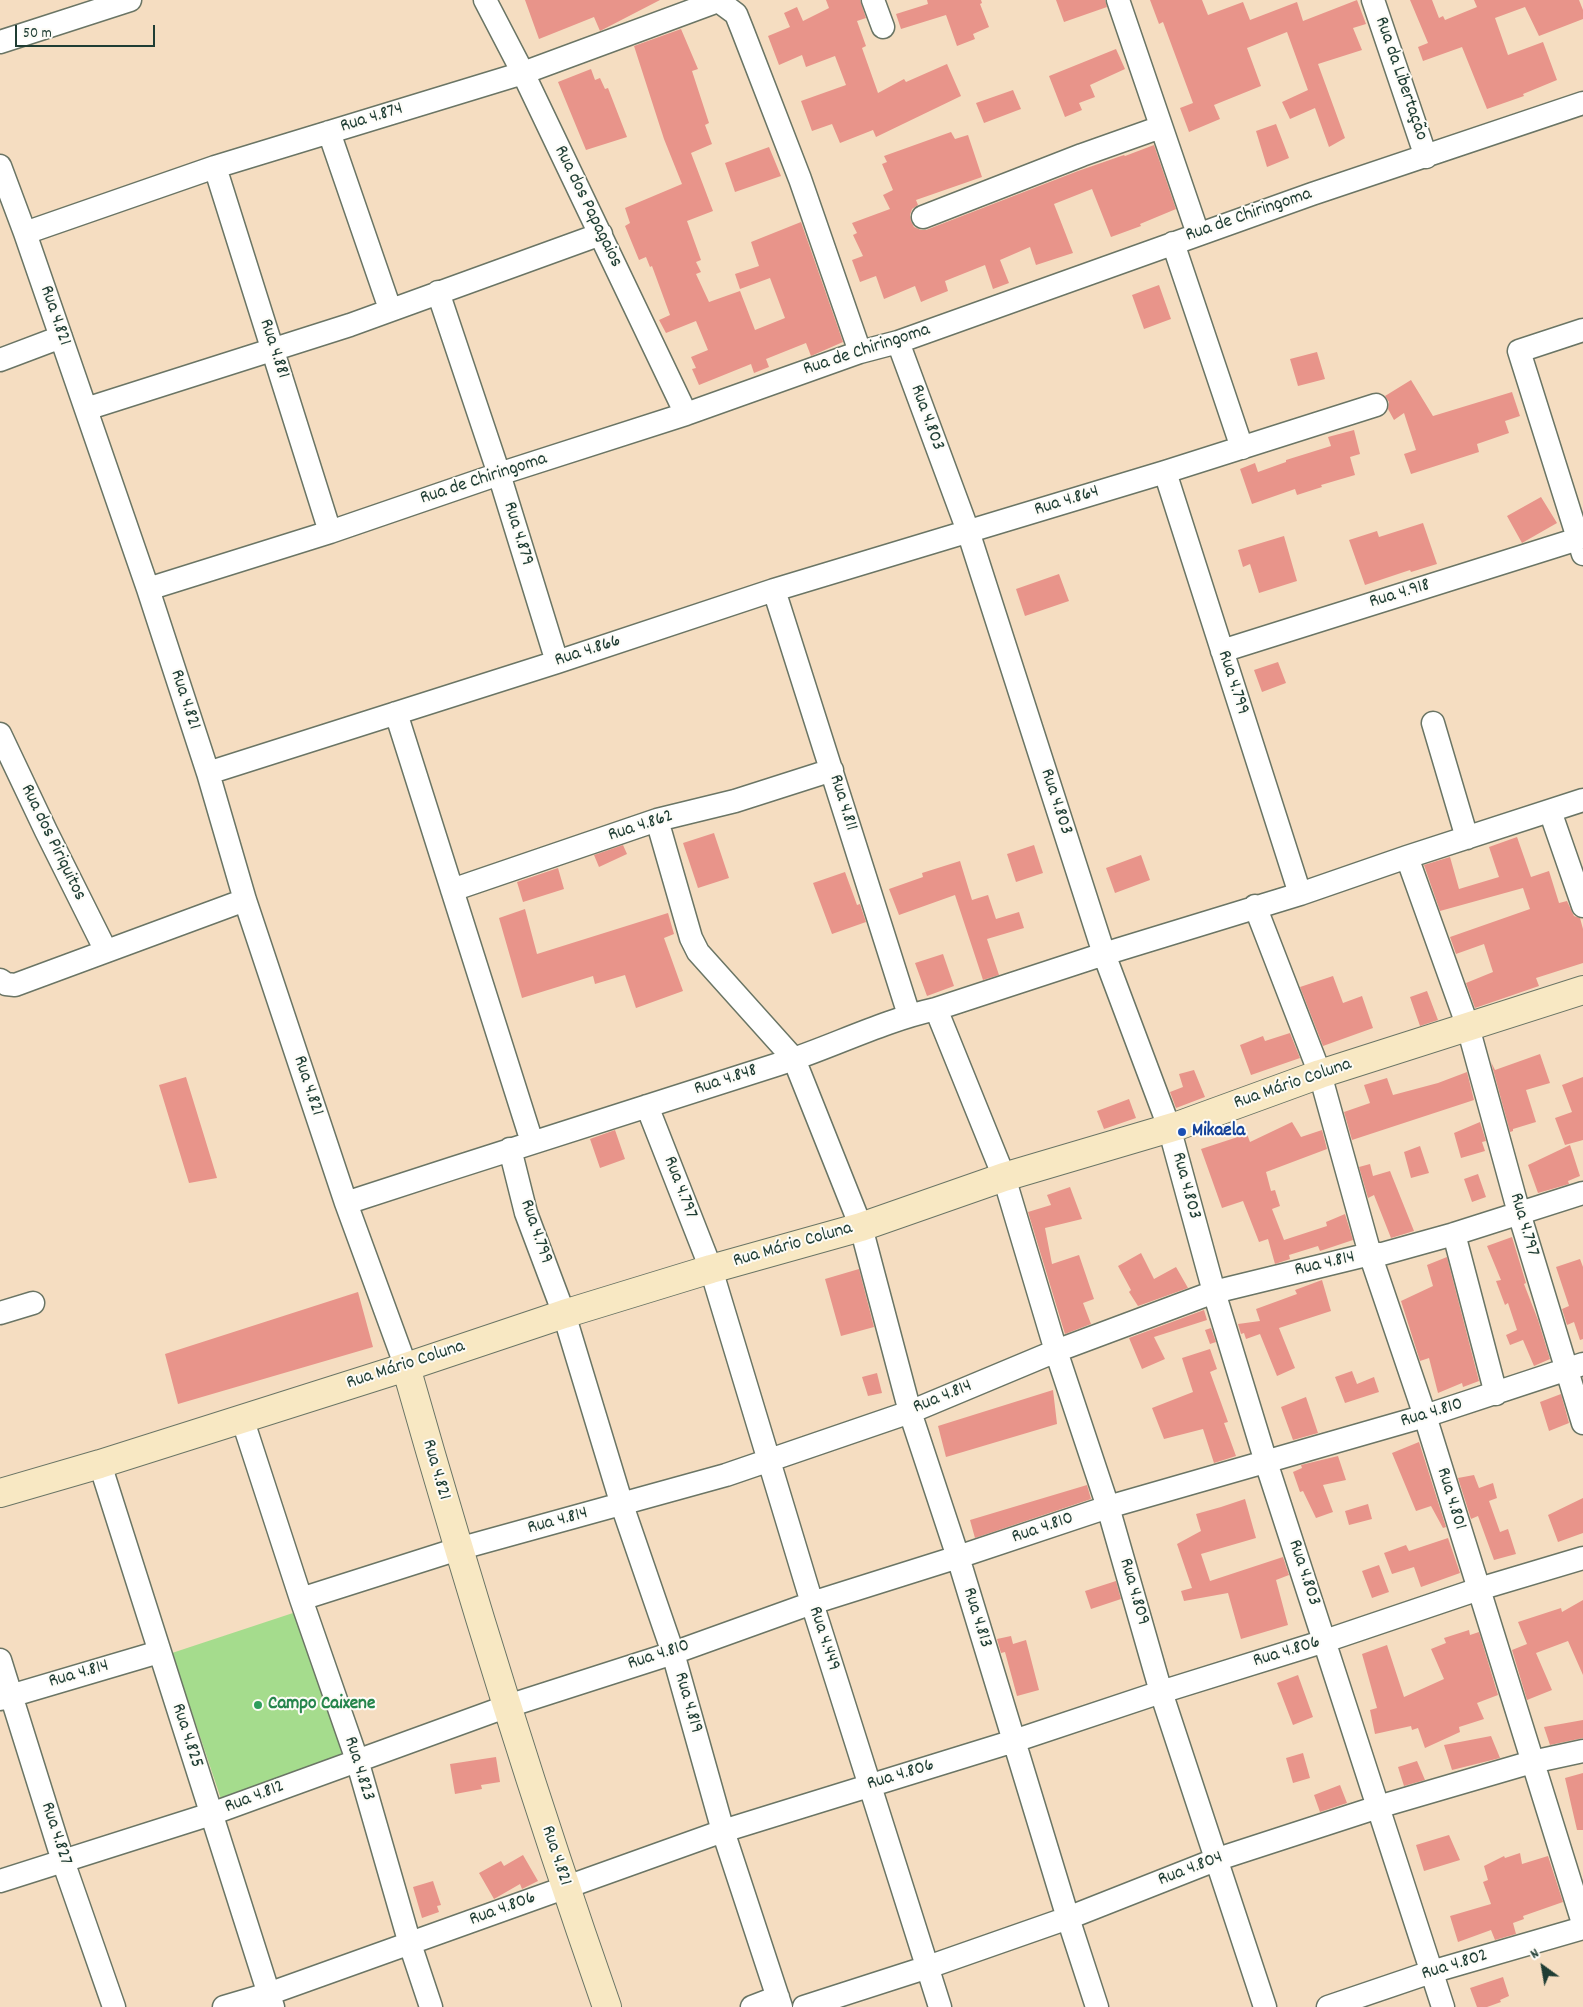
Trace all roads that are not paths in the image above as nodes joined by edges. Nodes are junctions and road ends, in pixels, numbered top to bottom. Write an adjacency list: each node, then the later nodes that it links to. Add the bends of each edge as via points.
1 (130, 0): 8 (street)
2 (486, 0): 9 (street, Rua dos Papagaios)
3 (873, 0): 7 (street)
4 (1118, 0): 11 (street)
5 (1373, 0): 13 (street, Rua da Libertação)
6 (717, 1): 9 (street, Rua 4.874); 27 (street, via 736,14 800,179)
7 (883, 27)
8 (0, 42)
9 (523, 73): 12 (street, Rua 4.874); 18 (street, Rua dos Papagaios)
10 (1583, 103): 13 (street, Rua de Chiringoma)
11 (1162, 127): 16 (street); 19 (street)
12 (329, 132): 15 (street, Rua 4.874); 22 (street)
13 (1426, 157): 19 (street, Rua de Chiringoma)
14 (0, 166): 17 (street, Rua 4.821)
15 (215, 167): 17 (street, Rua 4.874); 26 (street, Rua 4.881)
16 (923, 217)
17 (25, 234): 24 (street, Rua 4.821)
18 (601, 234): 21 (street); 31 (street, Rua dos Papagaios)
19 (1198, 234): 20 (street, Rua de Chiringoma)
20 (1173, 243): 25 (street, Rua de Chiringoma); 32 (street)
21 (438, 292): 22 (street); 34 (street, Rua 4.879)
22 (390, 309): 26 (street)
23 (1583, 330): 37 (street, via 1519,351)
24 (61, 337): 28 (street); 30 (street, Rua 4.821)
25 (898, 342): 27 (street, Rua de Chiringoma); 35 (street, Rua 4.803)
26 (273, 350): 30 (street); 36 (street, Rua 4.881)
27 (860, 352): 31 (street, Rua de Chiringoma)
28 (0, 360)
29 (1376, 405): 32 (street, Rua 4.864)
30 (86, 409): 38 (street, Rua 4.821)
31 (686, 414): 34 (street, Rua de Chiringoma)
32 (1242, 448): 33 (street, Rua 4.864)
33 (1165, 472): 35 (street, Rua 4.864); 40 (street, Rua 4.799)
34 (499, 474): 36 (street, Rua de Chiringoma); 41 (street, Rua 4.879)
35 (968, 531): 39 (street, Rua 4.866); 58 (street, Rua 4.803)
36 (330, 532): 38 (street, Rua de Chiringoma)
37 (1580, 546): 40 (street, Rua 4.918)
38 (148, 589): 46 (street, Rua 4.821)
39 (774, 590): 41 (street, Rua 4.866); 45 (street, Rua 4.811)
40 (1222, 651): 53 (street, Rua 4.799)
41 (557, 662): 42 (street, Rua 4.866)
42 (396, 713): 46 (street, Rua 4.866); 52 (street)
43 (1433, 723): 50 (street)
44 (0, 734): 57 (street, Rua dos Piriquitos)
45 (832, 770): 49 (street, Rua 4.862, via 735,801); 62 (street, Rua 4.811)
46 (208, 773): 54 (street, Rua 4.821)
47 (1583, 800): 48 (street, Rua 4.848)
48 (1550, 811): 50 (street, Rua 4.848); 56 (street)
49 (657, 820): 52 (street, Rua 4.862); 64 (street, Rua 4.813, via 685,919 698,952)
50 (1467, 838): 51 (street, Rua 4.848)
51 (1407, 856): 53 (street, Rua 4.848); 63 (street, Rua 4.797)
52 (452, 890): 68 (street)
53 (1300, 894): 55 (street, Rua 4.848)
54 (245, 900): 57 (street); 72 (street, Rua 4.821)
55 (1255, 906): 58 (street, Rua 4.848); 65 (street, Rua 4.801)
56 (1583, 906)
57 (106, 951): 59 (street, via 15,984)
58 (1104, 954): 61 (street, Rua 4.848); 67 (street, Rua 4.803)
59 (0, 980)
60 (1583, 990): 63 (main road, Rua Mário Coluna)
61 (936, 1009): 62 (street, Rua 4.848); 70 (street, Rua 4.809)
62 (909, 1015): 64 (street, Rua 4.848)
63 (1468, 1027): 65 (main road, Rua Mário Coluna); 73 (street, Rua 4.797)
64 (794, 1060): 66 (street, Rua 4.848); 74 (street, Rua 4.813)
65 (1320, 1074): 67 (main road, Rua Mário Coluna); 76 (street, Rua 4.801)
66 (647, 1106): 68 (street, Rua 4.848); 77 (street, Rua 4.797)
67 (1169, 1127): 70 (main road, Rua Mário Coluna); 78 (street, Rua 4.803)
68 (532, 1142): 69 (street, Rua 4.848)
69 (510, 1149): 72 (street, Rua 4.848); 81 (street, Rua 4.799, via 526,1214)
70 (1004, 1177): 74 (main road, Rua Mário Coluna); 82 (street, Rua 4.809)
71 (1583, 1193): 73 (street, Rua 4.814)
72 (346, 1204): 83 (street, Rua 4.821)
73 (1519, 1214): 75 (street, Rua 4.814); 84 (street, Rua 4.797)
74 (861, 1226): 77 (main road, Rua Mário Coluna); 86 (street, Rua 4.813)
75 (1454, 1234): 76 (street, Rua 4.814, via 1382,1254); 85 (street)
76 (1370, 1254): 78 (street, Rua 4.814); 87 (street, Rua 4.801)
77 (711, 1269): 81 (main road, Rua Mário Coluna); 90 (street, Rua 4.449)
78 (1214, 1292): 82 (street, Rua 4.814); 91 (street, Rua 4.803)
79 (33, 1303): 80 (street)
80 (0, 1313)
81 (564, 1314): 83 (main road, Rua Mário Coluna); 94 (street, Rua 4.819)
82 (1056, 1350): 86 (street, Rua 4.814); 95 (street, Rua 4.809)
83 (406, 1367): 88 (main road, Rua Mário Coluna); 96 (main road, Rua 4.821)
84 (1574, 1367): 85 (street, Rua 4.810); 89 (street, Rua 4.797)
85 (1496, 1394): 87 (street, Rua 4.810)
86 (910, 1412): 90 (street, Rua 4.814); 97 (street, Rua 4.813)
87 (1424, 1416): 91 (street, Rua 4.810); 99 (street, Rua 4.801)
88 (242, 1418): 92 (main road, Rua Mário Coluna); 100 (street, Rua 4.823)
89 (1583, 1423)
90 (769, 1458): 94 (street, Rua 4.814, via 726,1475); 101 (street, Rua 4.449)
91 (1266, 1462): 95 (street, Rua 4.810); 102 (street, Rua 4.803)
92 (100, 1464): 93 (main road, Rua Mário Coluna); 103 (street, Rua 4.825)
93 (0, 1493)
94 (622, 1505): 96 (street, Rua 4.814); 104 (street, Rua 4.819)
95 (1108, 1507): 97 (street, Rua 4.810); 106 (street, Rua 4.809)
96 (458, 1549): 100 (street, Rua 4.814); 108 (main road, Rua 4.821)
97 (958, 1557): 101 (street, Rua 4.810); 109 (street, Rua 4.813)
98 (1583, 1558): 99 (street, Rua 4.806)
99 (1479, 1589): 102 (street, Rua 4.806); 112 (street, Rua 4.801)
100 (301, 1599): 111 (street, Rua 4.823)
101 (812, 1603): 104 (street, Rua 4.810); 113 (street, Rua 4.449)
102 (1325, 1641): 106 (street, Rua 4.806); 114 (street, Rua 4.803)
103 (159, 1652): 107 (street, Rua 4.814); 115 (street, Rua 4.825)
104 (673, 1652): 108 (street, Rua 4.810); 116 (street, Rua 4.819)
105 (0, 1660): 107 (street, Rua 4.827)
106 (1161, 1692): 109 (street, Rua 4.806); 117 (street, Rua 4.809)
107 (6, 1697): 118 (street, Rua 4.827)
108 (508, 1706): 111 (street, Rua 4.812); 120 (main road, Rua 4.821)
109 (1014, 1741): 113 (street, Rua 4.806); 121 (street, Rua 4.813)
110 (1583, 1751): 112 (street, Rua 4.804)
111 (357, 1760): 115 (street, Rua 4.812); 124 (street, Rua 4.823)
112 (1532, 1762): 114 (street, Rua 4.804); 122 (street, Rua 4.801)
113 (870, 1785): 116 (street, Rua 4.806); 125 (street, Rua 4.449)
114 (1378, 1807): 117 (street, Rua 4.804); 126 (street, Rua 4.803)
115 (211, 1814): 118 (street, Rua 4.812); 127 (street, Rua 4.825)
116 (723, 1832): 120 (street, Rua 4.806); 128 (street, Rua 4.819)
117 (1215, 1860): 121 (street, Rua 4.804); 137 (street, Rua 4.809)
118 (63, 1861): 119 (street, Rua 4.812); 129 (street, Rua 4.827)
119 (0, 1882)
120 (565, 1888): 124 (street, Rua 4.806); 132 (main road, Rua 4.821)
121 (1068, 1918): 125 (street, Rua 4.804); 136 (street, Rua 4.813)
122 (1583, 1923)
123 (1583, 1928): 126 (street, Rua 4.802)
124 (410, 1944): 127 (street, Rua 4.806); 131 (street, Rua 4.823)
125 (928, 1967): 134 (street, Rua 4.804); 135 (street, Rua 4.449)
126 (1431, 1972): 138 (street, Rua 4.802); 139 (street, Rua 4.803)
127 (271, 2000): 130 (street, Rua 4.806)
128 (780, 2002): 133 (street)
129 (114, 2007)
130 (224, 2007)
131 (431, 2007)
132 (607, 2007)
133 (752, 2007)
134 (804, 2007)
135 (940, 2007)
136 (1097, 2007)
137 (1265, 2007)
138 (1328, 2007)
139 (1443, 2007)

